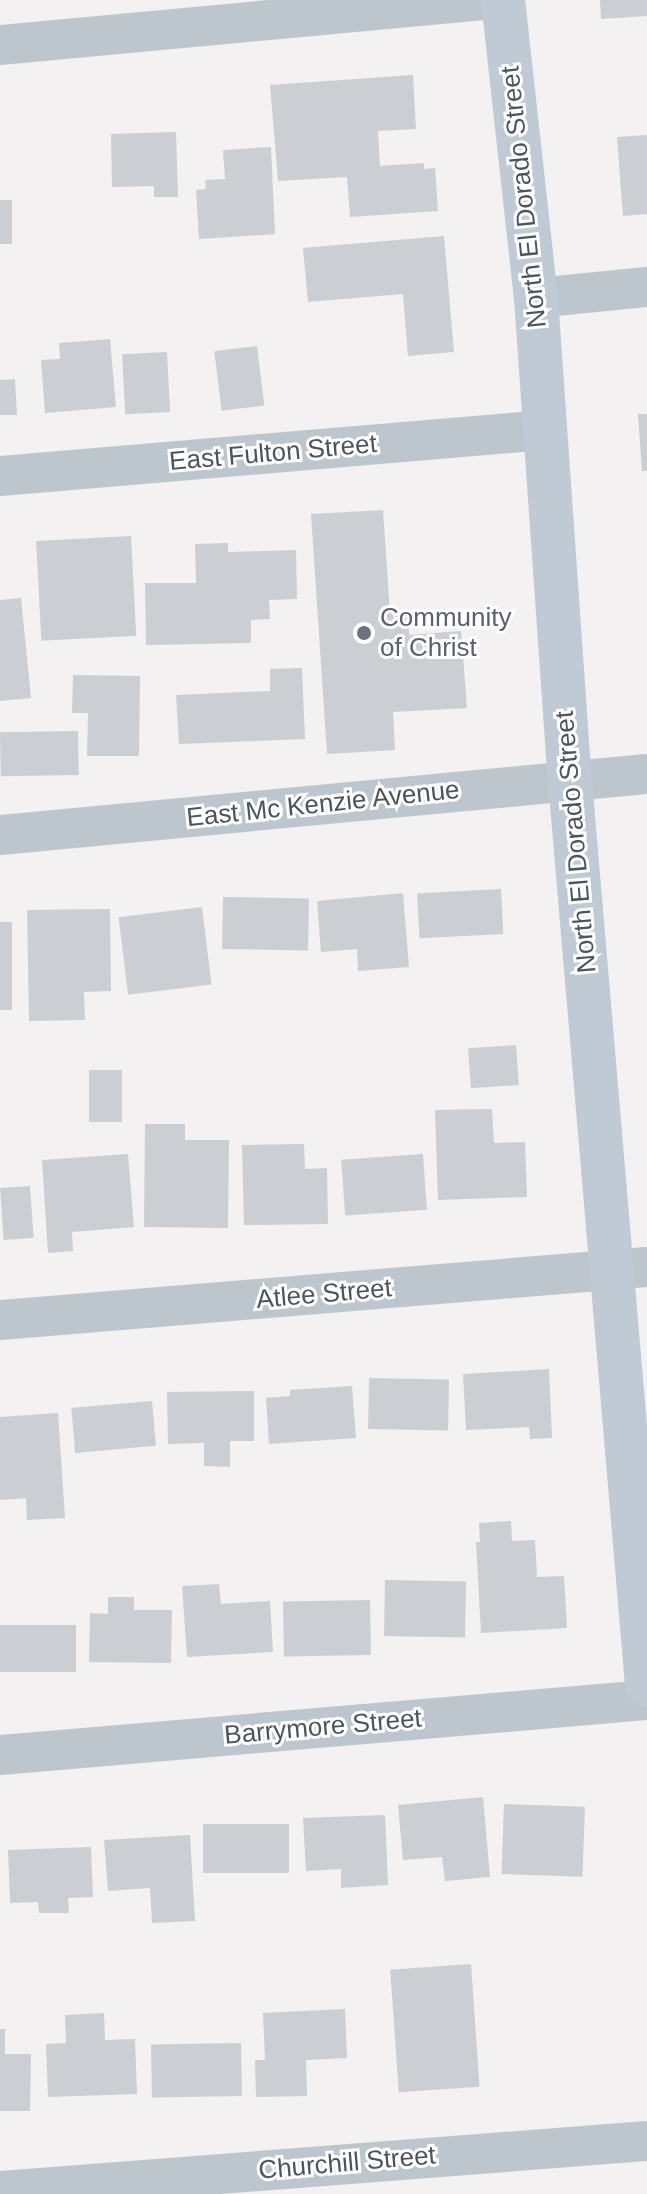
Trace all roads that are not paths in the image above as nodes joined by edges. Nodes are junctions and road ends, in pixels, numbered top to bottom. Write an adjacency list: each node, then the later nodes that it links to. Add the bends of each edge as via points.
1 (481, 0): 3 (street)
2 (503, 0): 5 (main road, North El Dorado Street)
3 (0, 45)
4 (647, 287): 5 (street)
5 (536, 298): 6 (main road, North El Dorado Street)
6 (545, 430): 7 (street, East Fulton Street); 9 (main road, North El Dorado Street)
7 (0, 476)
8 (647, 774): 9 (street, East Mc Kenzie Avenue)
9 (570, 781): 10 (street, East Mc Kenzie Avenue); 11 (main road, North El Dorado Street)
10 (0, 835)
11 (630, 1268): 12 (street, Atlee Street); 13 (main road, North El Dorado Street)
12 (0, 1320)
13 (647, 1685)
14 (647, 1700): 15 (street, Barrymore Street)
15 (0, 1755)
16 (647, 2141): 17 (street, Churchill Street)
17 (142, 2187): 18 (street, Churchill Street)
18 (0, 2191)

